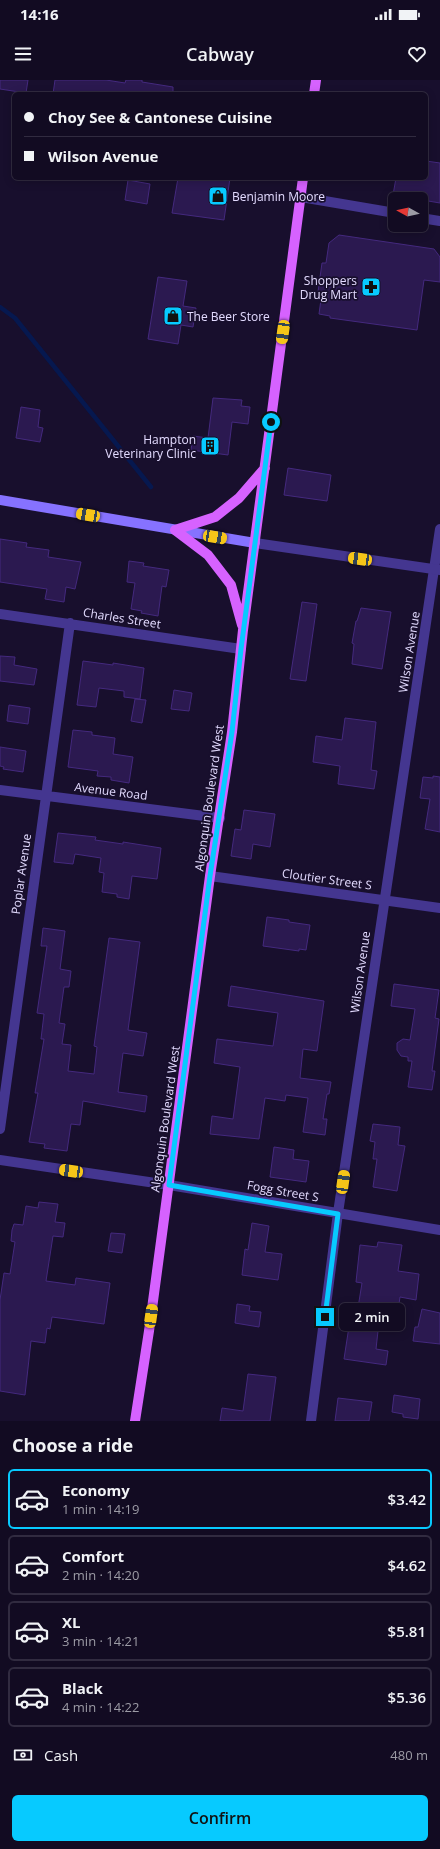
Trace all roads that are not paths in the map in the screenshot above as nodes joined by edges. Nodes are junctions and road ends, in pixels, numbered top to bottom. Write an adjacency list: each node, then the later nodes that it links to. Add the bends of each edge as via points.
1 (316, 80): 2 (main road)
2 (314, 92)
3 (303, 180): 4 (main road, Algonquin Boulevard West)
4 (301, 197): 5 (street); 8 (main road, Algonquin Boulevard West)
5 (388, 213)
6 (428, 219): 7 (street)
7 (440, 221)
8 (265, 468): 11 (main road, via 239,498 215,517); 12 (main road, Algonquin Boulevard West)
9 (0, 500): 11 (main road)
10 (440, 528): 13 (street, Wilson Avenue)
11 (175, 530): 12 (main road); 16 (main road, via 208,555 231,585)
12 (255, 543): 13 (street); 16 (main road, Algonquin Boulevard West)
13 (437, 570): 22 (street, Wilson Avenue)
14 (0, 614): 15 (street, Charles Street)
15 (70, 623): 17 (street, Charles Street); 19 (street, Poplar Avenue)
16 (243, 630): 17 (main road, Algonquin Boulevard West)
17 (241, 649): 20 (main road, Algonquin Boulevard West)
18 (0, 790): 19 (street, Avenue Road)
19 (45, 796): 20 (street, Avenue Road); 24 (street, Poplar Avenue)
20 (220, 818): 21 (main road, Algonquin Boulevard West)
21 (210, 876): 22 (street, Cloutier Street S); 26 (main road, Algonquin Boulevard West)
22 (384, 900): 23 (street, Cloutier Street S); 27 (street, Wilson Avenue)
23 (440, 908)
24 (0, 1129)
25 (0, 1160): 26 (street, Fogg Street S)
26 (169, 1185): 27 (street, Fogg Street S); 29 (main road, Algonquin Boulevard West)
27 (338, 1214): 28 (street, Fogg Street S); 30 (street, Wilson Avenue)
28 (440, 1230)
29 (135, 1421)
30 (312, 1421)

